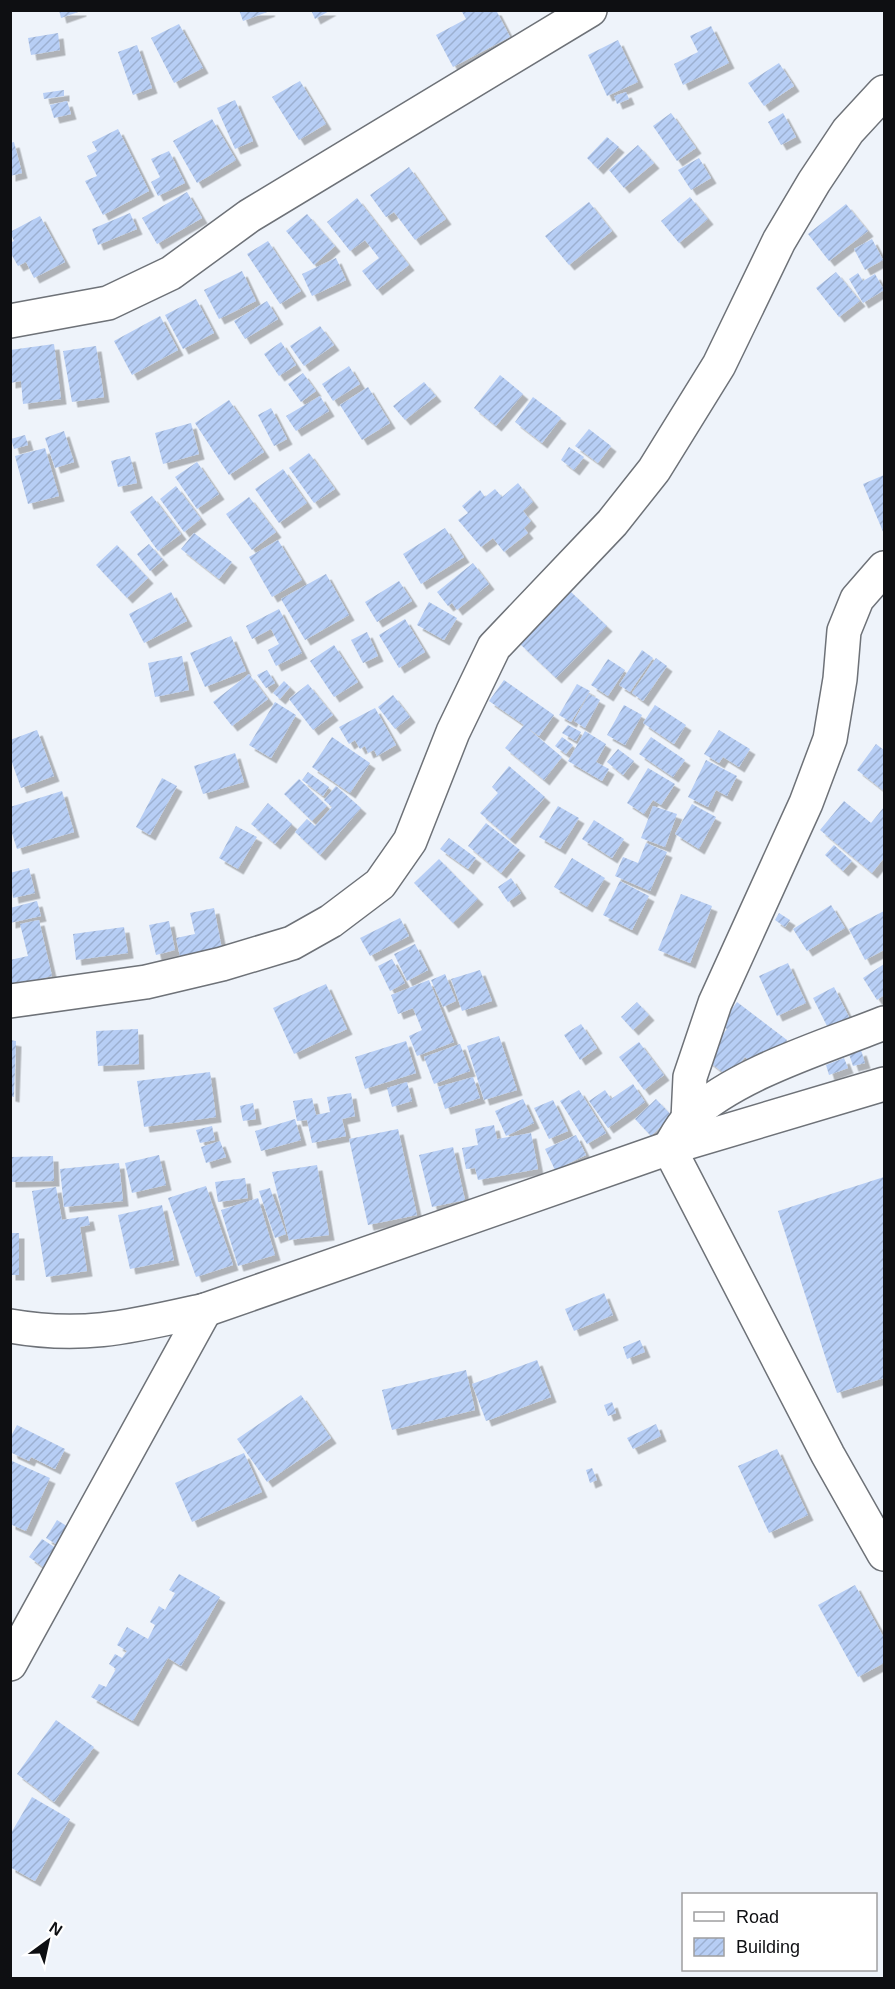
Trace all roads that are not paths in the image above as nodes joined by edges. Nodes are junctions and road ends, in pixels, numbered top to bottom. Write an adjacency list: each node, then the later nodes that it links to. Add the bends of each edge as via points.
1 (590, 10): 3 (street, via 249,216 171,273 108,303)
2 (885, 92): 5 (street, via 848,131 814,182 719,365 654,470 612,523 494,647 453,732 410,841 380,884 331,921 292,943 146,982)
3 (10, 321)
4 (885, 568): 8 (street, via 857,599 844,631 830,739 806,803 715,1003 690,1077)
5 (10, 1001)
6 (885, 1023): 8 (street, via 779,1065 710,1101)
7 (885, 1084): 9 (street)
8 (688, 1119): 9 (street)
9 (669, 1148): 10 (street); 12 (street, via 828,1455)
10 (205, 1310): 11 (street, via 127,1328 79,1333); 13 (street)
11 (10, 1326)
12 (885, 1554)
13 (10, 1664)

